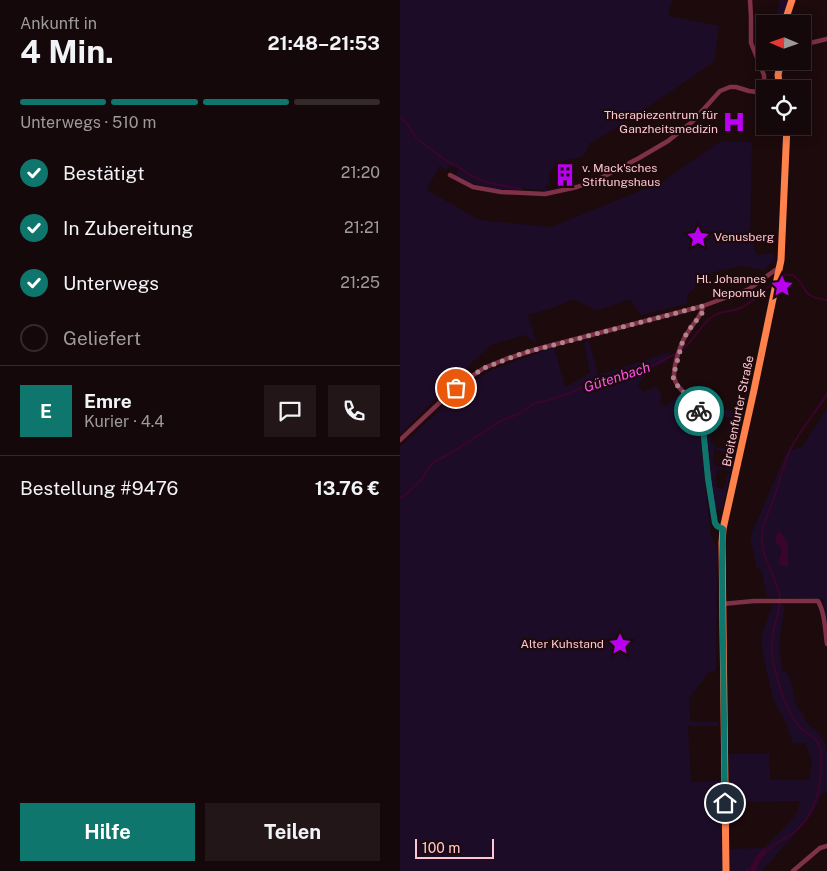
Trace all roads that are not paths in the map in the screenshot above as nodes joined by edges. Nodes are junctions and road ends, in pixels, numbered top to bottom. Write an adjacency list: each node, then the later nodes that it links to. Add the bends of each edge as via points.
1 (750, 0): 8 (street, via 751,43)
2 (792, 0): 4 (main road)
3 (796, 0): 5 (main road)
4 (786, 15)
5 (791, 15)
6 (827, 39): 7 (street)
7 (811, 43)
8 (764, 80)
9 (756, 92): 11 (street, via 736,87 720,91 692,122 668,141 599,179 577,187 545,194 502,192 473,186)
10 (788, 135): 12 (main road)
11 (450, 175)
12 (779, 271): 13 (street, via 774,271 749,289); 15 (main road, Breitenfurter Straße)
13 (703, 306): 14 (street, via 537,349 489,366 463,382); 15 (street, via 703,312 682,344 673,377 697,406 700,415 715,523)
14 (400, 440)
15 (723, 529): 16 (main road, Breitenfurter Straße)
16 (722, 604): 17 (street, via 818,601); 19 (main road, Breitenfurter Straße)
17 (827, 644)
18 (827, 846): 20 (street, via 820,848)
19 (726, 871)
20 (793, 871)

